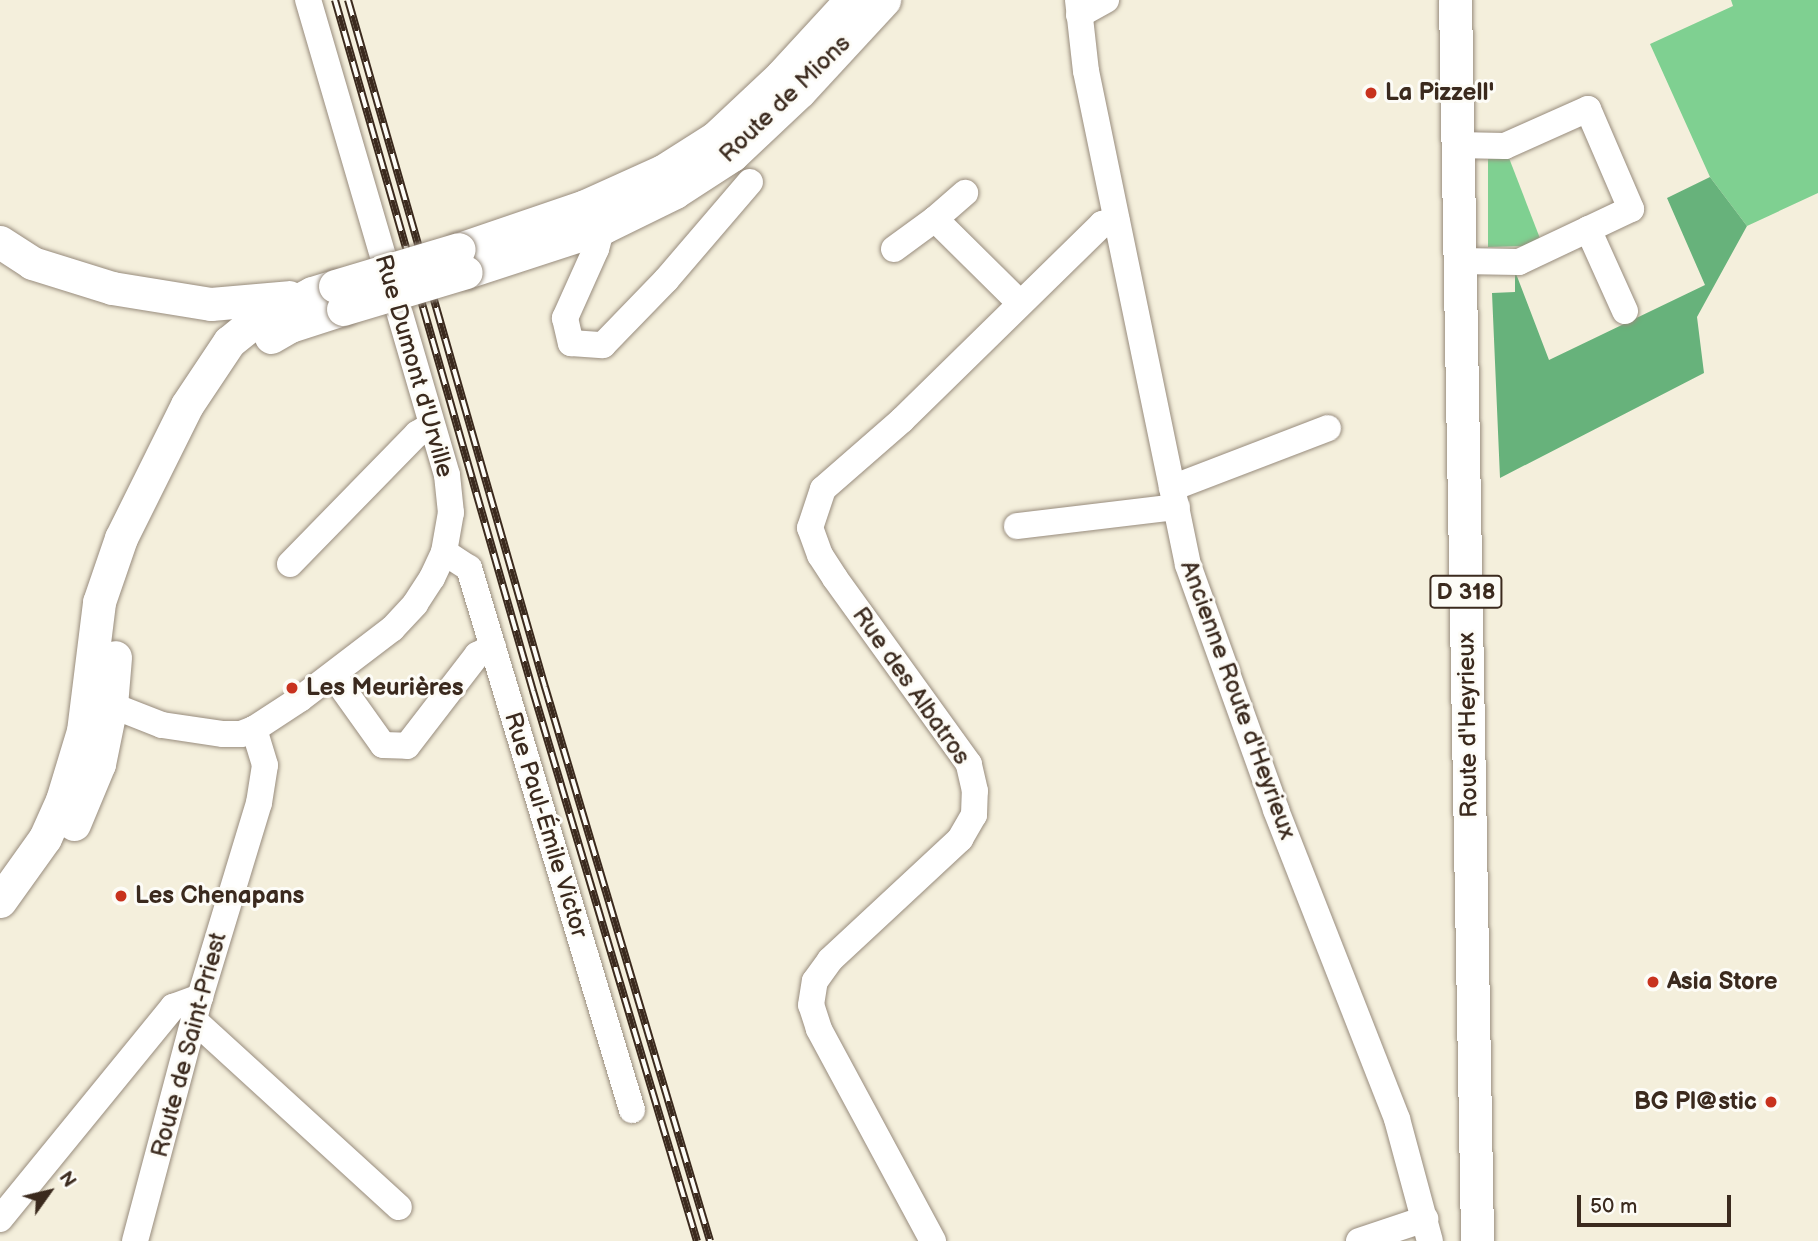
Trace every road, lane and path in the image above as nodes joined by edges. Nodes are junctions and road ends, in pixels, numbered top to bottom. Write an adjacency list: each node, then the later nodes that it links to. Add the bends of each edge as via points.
1 (308, 0): 20 (street, Rue Dumont d'Urville)
2 (851, 0): 10 (main road, Route de Mions, via 715,138)
3 (884, 0): 10 (main road, Route de Mions, via 800,91 732,155 675,192)
4 (1106, 0): 6 (street)
5 (1455, 0): 7 (main road, Route d'Heyrieux / D 318)
6 (1078, 8): 12 (street, Ancienne Route d'Heyrieux)
7 (1457, 145): 13 (street, via 1505,146 1588,109 1631,209); 16 (main road, Route d'Heyrieux / D 318)
8 (750, 182): 10 (street, via 603,345 572,343 565,318)
9 (965, 193): 11 (street)
10 (606, 212): 17 (main road, Route de Mions, bridge, via 463,261)
11 (934, 219): 15 (street); 18 (street)
12 (1116, 220): 18 (street, Rue des Albatros, via 1102,224); 22 (street, Ancienne Route d'Heyrieux)
13 (1588, 229): 16 (street, via 1519,262); 19 (street)
14 (0, 242): 17 (main road, via 32,263 112,288 211,304)
15 (894, 249)
16 (1460, 261): 40 (main road, Route d'Heyrieux / D 318)
17 (330, 296): 28 (main road, via 219,374 172,453 138,539)
18 (1019, 302): 38 (street, Rue des Albatros, via 902,420 823,489 810,528 835,578 969,764 975,792 974,815 960,839 830,960 815,981 811,1005 819,1030)
19 (1625, 311)
20 (432, 425): 24 (street, Rue Dumont d'Urville, via 447,475 451,513); 25 (street, via 417,434)
21 (1328, 428): 22 (street)
22 (1174, 498): 23 (street); 36 (street, Ancienne Route d'Heyrieux, via 1202,609 1397,1119)
23 (1017, 526)
24 (444, 552): 26 (street, Rue Paul-Émile Victor, via 469,568); 27 (street, Rue Dumont d'Urville, via 415,604 392,629)
25 (290, 564)
26 (493, 647): 27 (street, via 477,655 407,746 383,745); 33 (street, Rue Paul-Émile Victor)
27 (333, 675): 29 (street, Rue Dumont d'Urville)
28 (96, 718): 29 (street, Rue Dumont d'Urville, via 223,734); 30 (main road, via 45,838); 31 (main road, via 99,764 78,817 60,849 30,885)
29 (254, 729): 32 (street, Route de Saint-Priest, via 265,765 259,803)
30 (0, 901)
31 (0, 910)
32 (197, 1009): 34 (street); 35 (street, via 173,1007); 37 (street, Route de Saint-Priest)
33 (632, 1110)
34 (399, 1207)
35 (0, 1219)
36 (1427, 1230): 39 (street, Ancienne Route d'Heyrieux)
37 (135, 1241)
38 (933, 1241)
39 (1359, 1241)
40 (1477, 1241)

